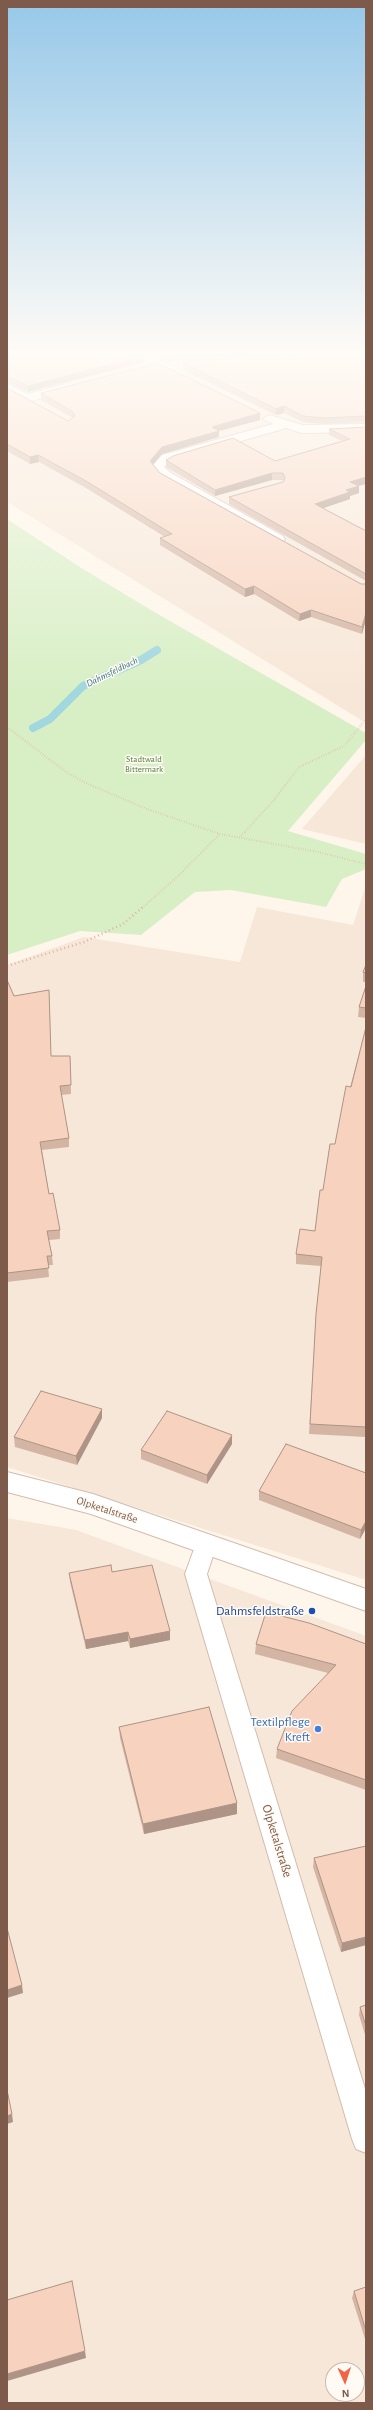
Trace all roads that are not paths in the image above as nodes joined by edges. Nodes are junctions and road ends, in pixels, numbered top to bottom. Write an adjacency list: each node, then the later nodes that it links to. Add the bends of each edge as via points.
1 (157, 466): 3 (street, via 166,476)
2 (228, 498): 3 (street)
3 (215, 502): 4 (street)
4 (278, 539): 5 (lane)
5 (290, 546)
6 (7, 1482): 7 (street, Olpketalstraße, via 93,1504)
7 (206, 1544): 8 (street, Olpketalstraße); 9 (lane, Olpketalstraße, via 196,1574)
8 (366, 1600)
9 (366, 2139)

